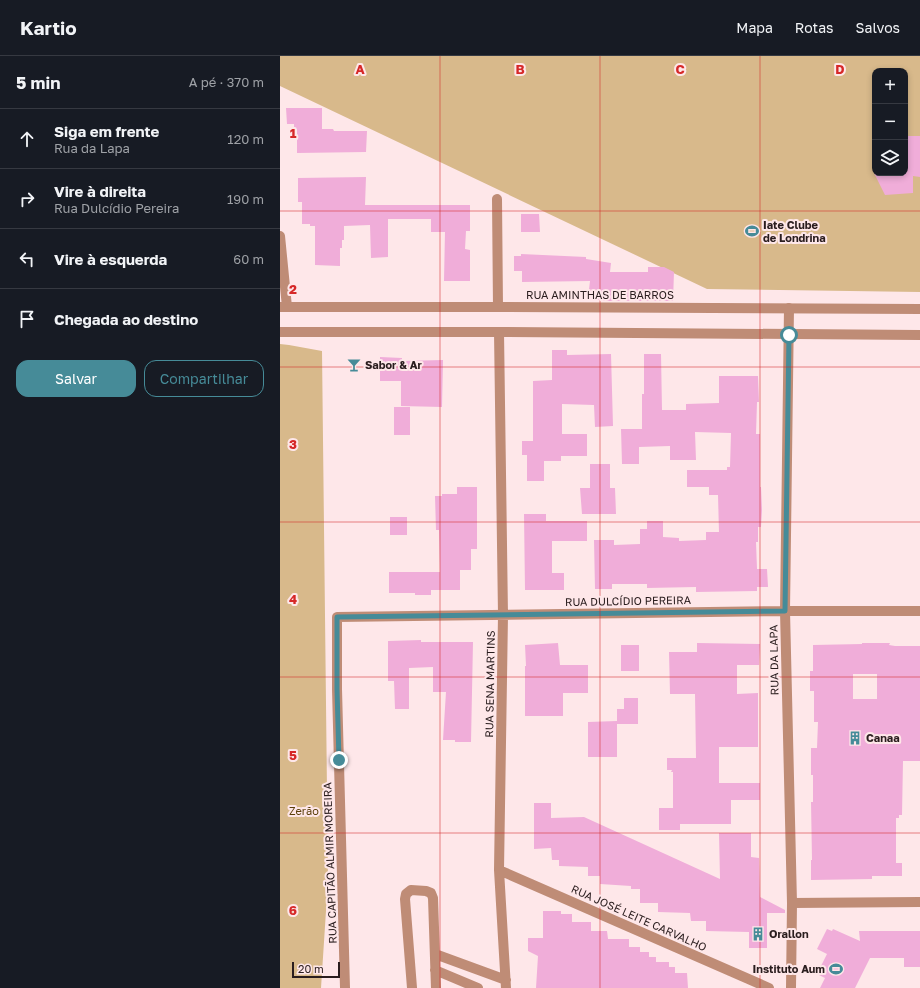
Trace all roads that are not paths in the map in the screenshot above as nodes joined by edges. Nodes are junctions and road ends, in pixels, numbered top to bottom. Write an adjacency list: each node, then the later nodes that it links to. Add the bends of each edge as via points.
1 (497, 199): 4 (street)
2 (280, 236): 3 (street)
3 (283, 307): 4 (street, RUA AMINTHAS DE BARROS)
4 (498, 307): 5 (street, RUA AMINTHAS DE BARROS)
5 (789, 308): 6 (street, RUA AMINTHAS DE BARROS); 9 (street, RUA DA LAPA)
6 (920, 309)
7 (280, 332): 8 (street)
8 (499, 332): 9 (street); 13 (street, RUA SENA MARTINS)
9 (789, 335): 10 (street); 11 (street, RUA DA LAPA)
10 (920, 335)
11 (785, 611): 12 (street, RUA DULCÍDIO PEREIRA); 13 (street, RUA DULCÍDIO PEREIRA); 17 (street, RUA DA LAPA)
12 (920, 611)
13 (503, 615): 14 (street, RUA DULCÍDIO PEREIRA); 15 (street, RUA SENA MARTINS)
14 (337, 617): 21 (street, RUA CAPITÃO ALMIR MOREIRA)
15 (499, 870): 20 (street, RUA SENA MARTINS); 25 (street, RUA JOSÉ LEITE CARVALHO)
16 (920, 902): 17 (street)
17 (792, 903): 26 (street, RUA DA LAPA)
18 (435, 954): 19 (street); 20 (street); 22 (street, via 433,898 431,893 426,891 411,890 405,899)
19 (435, 970): 23 (street); 24 (street)
20 (506, 984)
21 (345, 988)
22 (412, 988)
23 (436, 988)
24 (478, 988)
25 (769, 988)
26 (791, 988)

